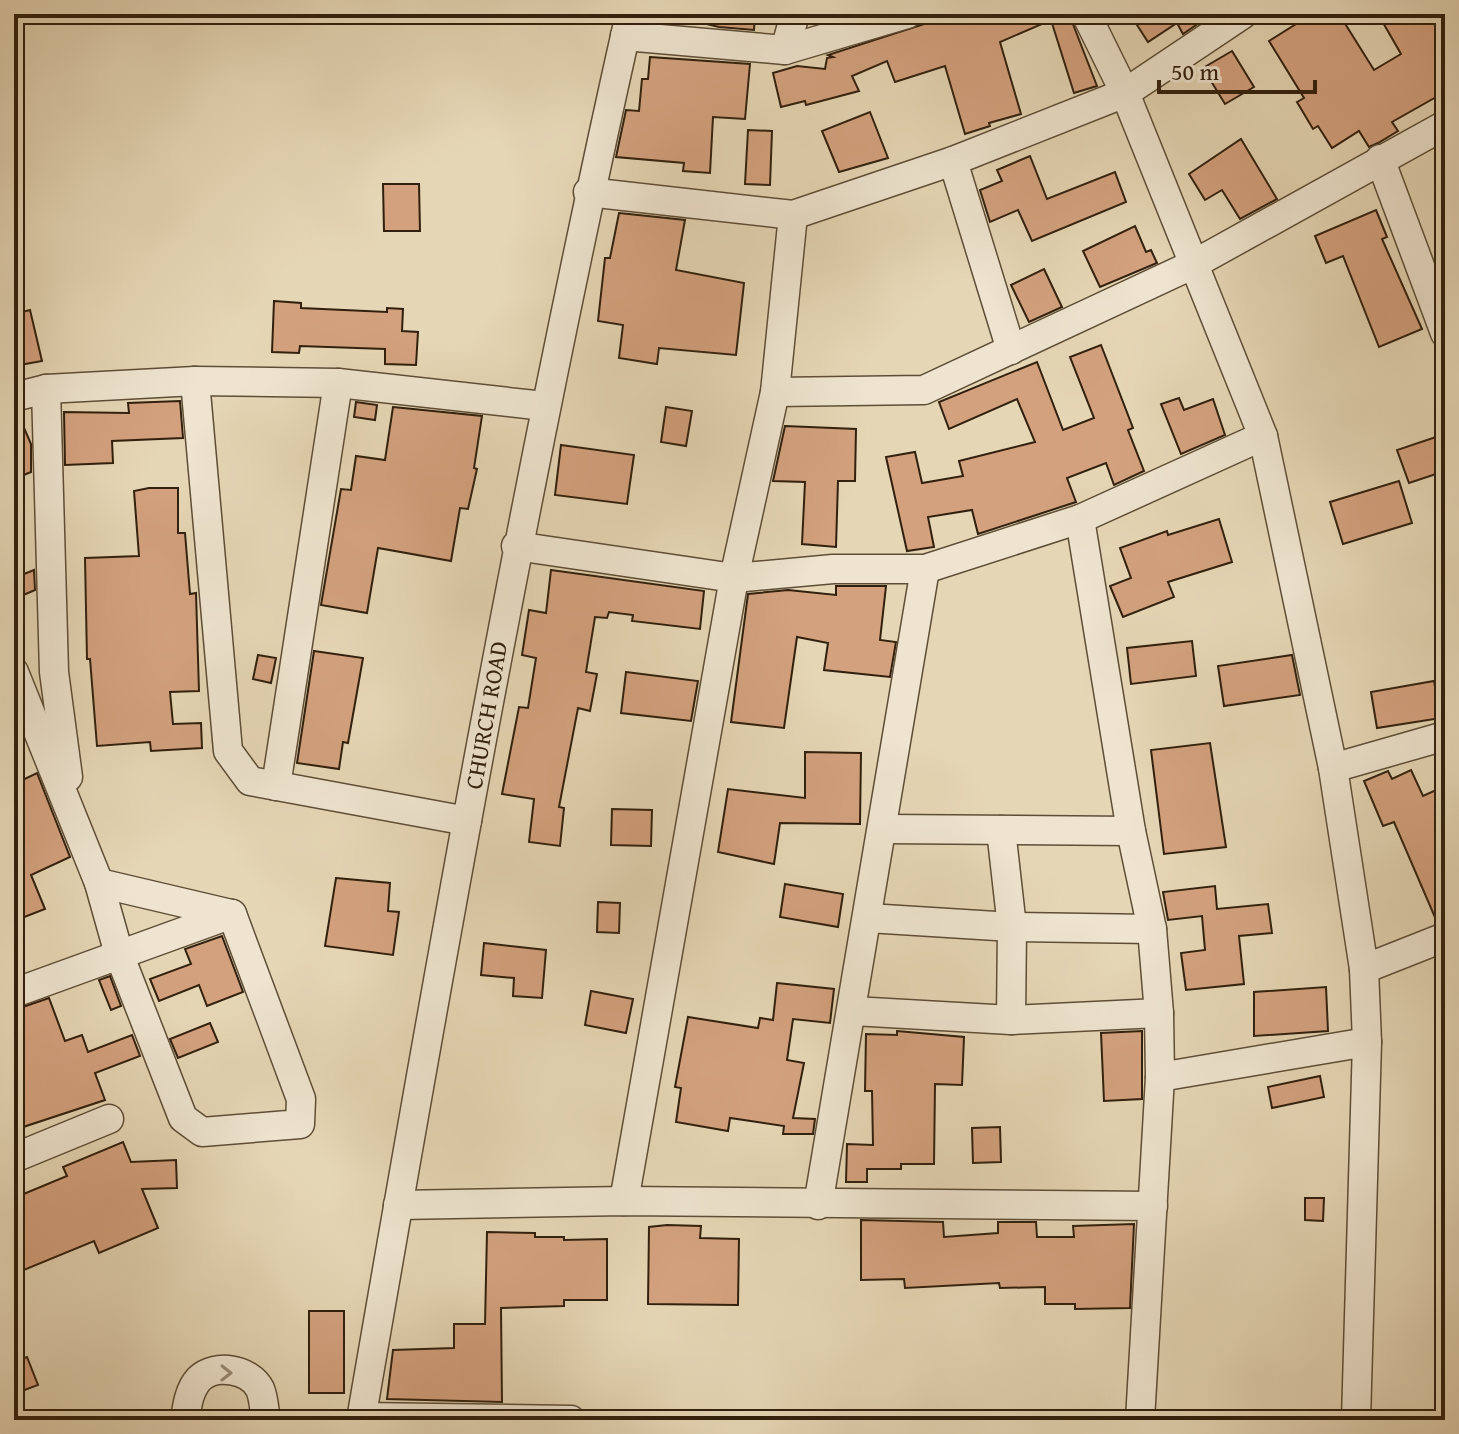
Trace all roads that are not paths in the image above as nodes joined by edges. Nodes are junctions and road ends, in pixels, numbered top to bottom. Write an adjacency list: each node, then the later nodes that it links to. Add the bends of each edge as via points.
1 (795, 14): 6 (street)
2 (907, 14): 6 (street)
3 (1086, 14): 7 (street)
4 (1243, 14): 7 (street)
5 (627, 25): 6 (street); 11 (street, CHURCH ROAD)
6 (785, 50)
7 (1125, 93): 10 (street); 13 (street)
8 (1445, 125): 9 (street)
9 (1380, 159): 13 (street); 14 (street)
10 (953, 161): 12 (street); 15 (street)
11 (588, 192): 12 (street); 21 (street, CHURCH ROAD)
12 (793, 215): 19 (street)
13 (1194, 264): 15 (street); 22 (street)
14 (1445, 333)
15 (1011, 350): 19 (street, via 924,390)
16 (195, 381): 17 (street); 18 (street); 31 (street, via 228,751 250,781)
17 (338, 383): 21 (street); 31 (street)
18 (46, 389): 20 (street); 27 (street)
19 (775, 392): 26 (street)
20 (14, 397)
21 (544, 406): 24 (street, CHURCH ROAD)
22 (1263, 436): 23 (street); 30 (street)
23 (1080, 519): 25 (street); 36 (street)
24 (516, 546): 26 (street); 33 (street, CHURCH ROAD)
25 (925, 569): 26 (street, via 833,569); 34 (street)
26 (734, 578): 53 (street)
27 (54, 672): 28 (street); 32 (street)
28 (16, 681): 32 (street)
29 (1445, 736): 30 (street)
30 (1333, 768): 44 (street)
31 (276, 786): 33 (street)
32 (74, 818): 37 (street)
33 (467, 821): 54 (street, CHURCH ROAD)
34 (883, 829): 35 (street); 39 (street)
35 (1001, 830): 36 (street); 40 (street)
36 (1131, 831): 41 (street)
37 (99, 883): 38 (street); 43 (street)
38 (232, 914): 43 (street); 43 (street, via 301,1099 300,1124 202,1132 183,1118)
39 (868, 918): 40 (street); 46 (street)
40 (1012, 927): 41 (street); 48 (street)
41 (1152, 929): 47 (street)
42 (1445, 937): 44 (street)
43 (119, 954): 45 (street)
44 (1364, 969): 49 (street)
45 (14, 993)
46 (853, 1011): 48 (street); 55 (street)
47 (1159, 1013): 48 (street); 50 (street)
48 (1011, 1020)
49 (1367, 1042): 50 (street); 63 (street)
50 (1160, 1077): 56 (street)
51 (109, 1119): 52 (street)
52 (14, 1158)
53 (624, 1201): 54 (street); 55 (street)
54 (398, 1205): 57 (street, CHURCH ROAD)
55 (818, 1205): 56 (street)
56 (1153, 1206): 62 (street)
57 (361, 1419): 60 (street)
58 (185, 1420): 59 (street, one-way to 59, via 197,1382 217,1371 253,1380)
59 (266, 1420)
60 (525, 1420): 61 (street)
61 (571, 1420)
62 (1140, 1420)
63 (1356, 1420)

